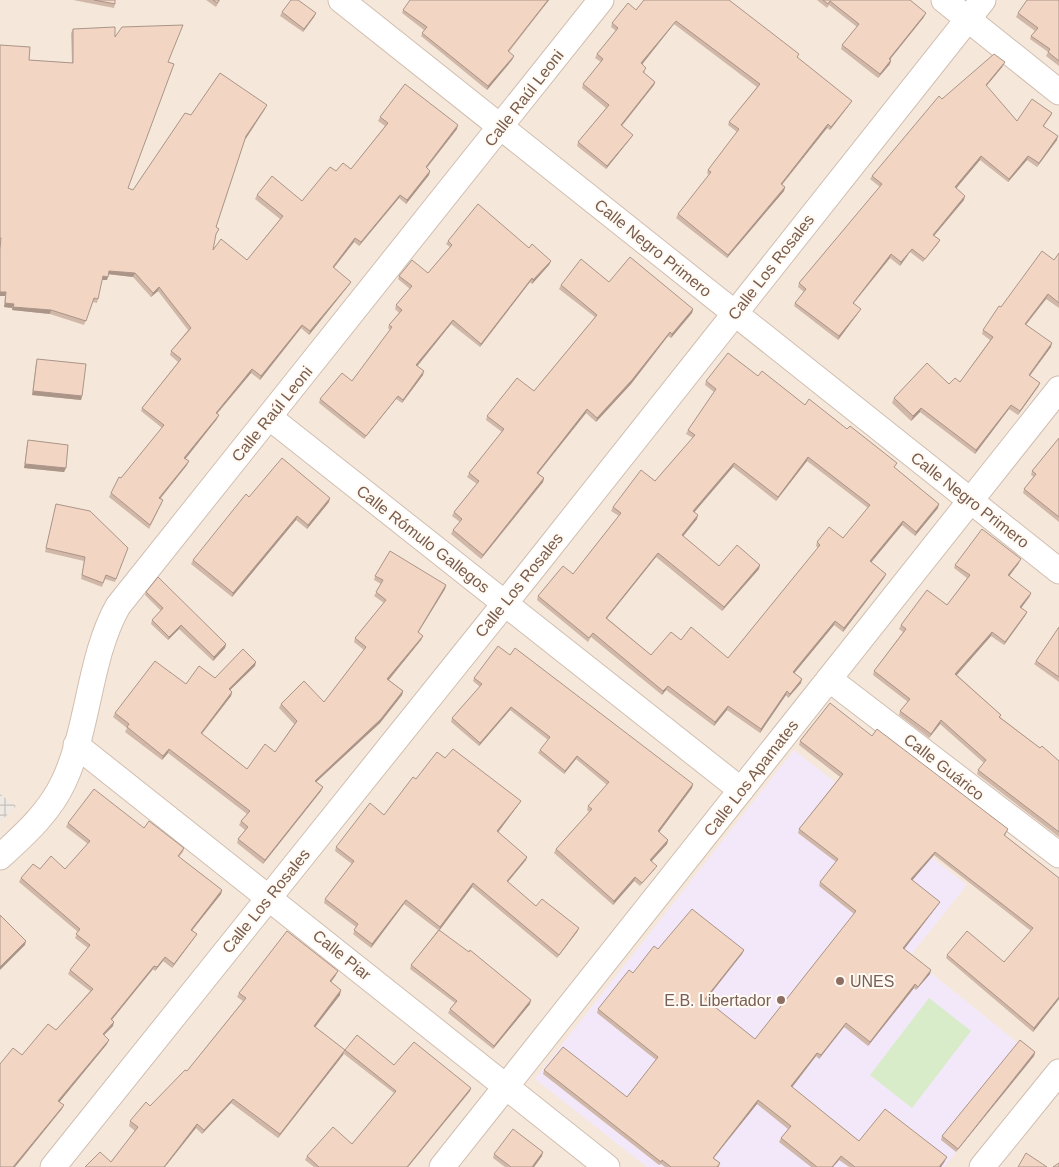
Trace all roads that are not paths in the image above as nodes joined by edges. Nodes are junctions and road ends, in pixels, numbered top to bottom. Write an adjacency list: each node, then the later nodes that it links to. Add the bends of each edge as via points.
1 (341, 0): 6 (street, Calle Negro Primero)
2 (601, 0): 6 (street, Calle Raúl Leoni)
3 (944, 0): 4 (street)
4 (975, 10): 5 (street); 7 (street, Calle Los Rosales)
5 (1059, 92)
6 (501, 127): 7 (street, Calle Negro Primero); 9 (street, Calle Raúl Leoni)
7 (734, 313): 10 (street, Calle Negro Primero); 12 (street, Calle Los Rosales)
8 (1059, 389): 10 (street, Calle Los Apamates)
9 (269, 418): 12 (street, Calle Rómulo Gallegos); 14 (street, Calle Raúl Leoni, via 118,606 107,632)
10 (971, 500): 11 (street, Calle Negro Primero); 13 (street, Calle Los Apamates)
11 (1059, 571)
12 (505, 603): 15 (street, Calle Rómulo Gallegos); 18 (street, Calle Los Rosales)
13 (829, 679): 15 (street, Calle Los Apamates); 16 (street, Calle Guárico)
14 (76, 745): 17 (street, Calle Raúl Leoni, via 64,781 45,812); 18 (street, Calle Piar)
15 (741, 790): 20 (street, Calle Los Apamates)
16 (1059, 856)
17 (0, 857)
18 (269, 897): 20 (street, Calle Piar); 21 (street, Calle Los Rosales)
19 (1059, 1072): 24 (street)
20 (506, 1087): 22 (street, Calle Los Apamates); 23 (street, Calle Piar)
21 (53, 1167)
22 (442, 1167)
23 (607, 1167)
24 (982, 1167)

